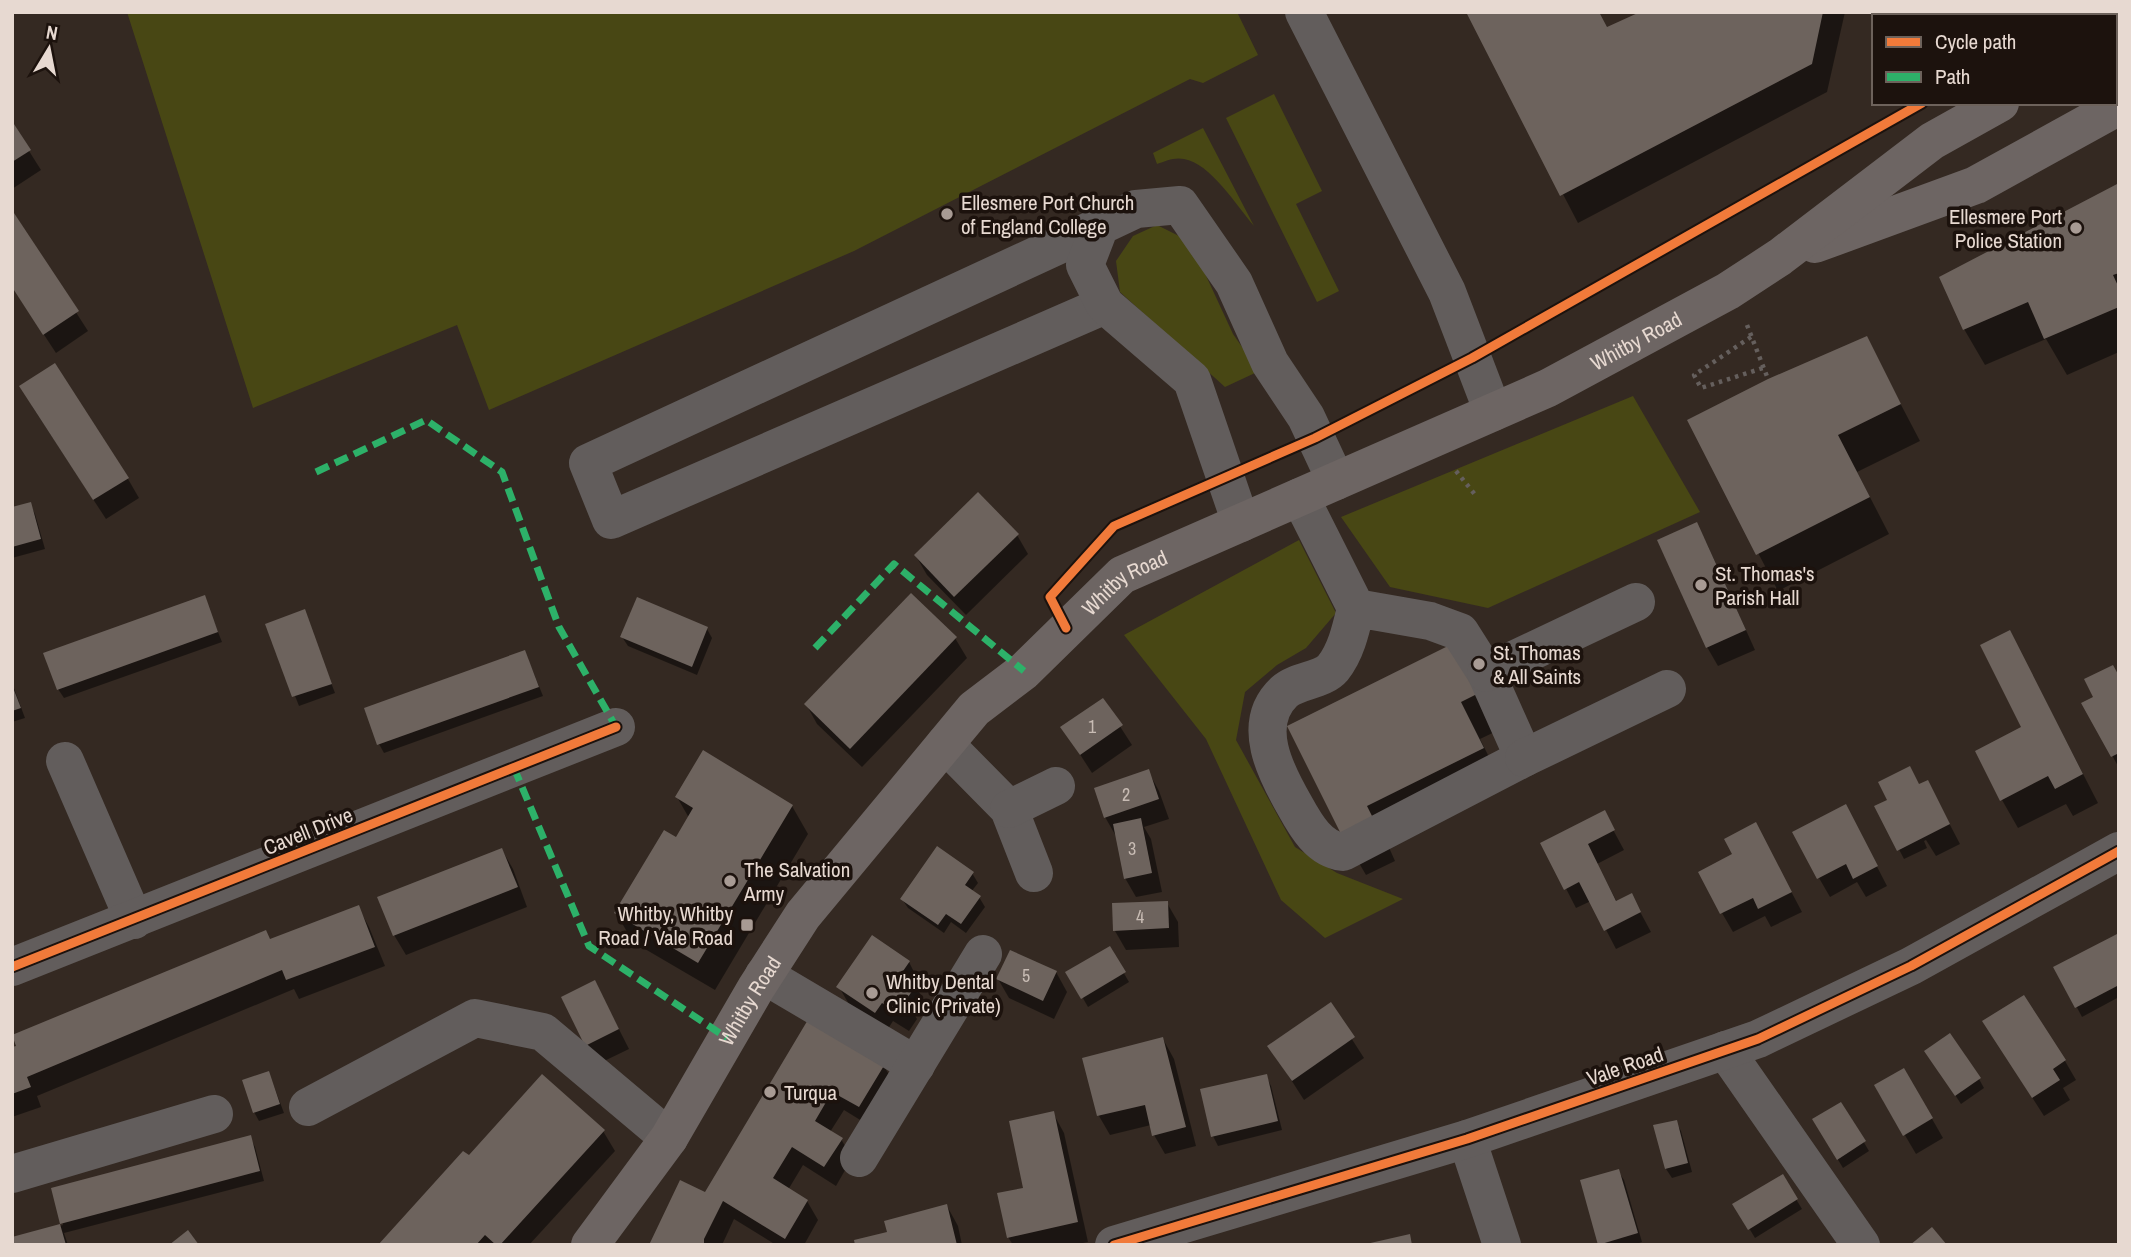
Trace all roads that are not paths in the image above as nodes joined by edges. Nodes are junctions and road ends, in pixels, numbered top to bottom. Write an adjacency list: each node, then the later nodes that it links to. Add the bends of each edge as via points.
1 (1304, 12): 7 (street, via 1447,292)
2 (1996, 105): 5 (main road, Whitby Road, via 1932,141)
3 (2119, 106): 5 (main road, Whitby Road, via 1976,185)
4 (1100, 226): 6 (street, via 1084,265); 6 (street, via 587,463 611,520); 8 (street, via 1136,209 1180,205 1234,283 1270,363 1306,417)
5 (1780, 257): 7 (main road, Whitby Road, via 1728,291 1548,388)
6 (1105, 305): 10 (street, via 1192,380)
7 (1493, 412): 8 (main road, Whitby Road)
8 (1336, 481): 9 (main road, Whitby Road)
9 (1300, 497): 10 (main road, Whitby Road); 12 (street)
10 (1241, 523): 16 (main road, Whitby Road, via 1122,575 1024,671 974,709)
11 (1636, 602): 13 (street)
12 (1356, 608): 13 (street, via 1430,621 1460,632); 17 (street, via 1348,641 1332,670 1285,691 1270,715 1266,737 1284,788 1314,836 1330,850 1343,852)
13 (1486, 673): 17 (street)
14 (1667, 689): 17 (street)
15 (616, 727): 23 (street, Cavell Drive)
16 (945, 744): 20 (street); 26 (main road, Whitby Road, via 803,915)
17 (1524, 758)
18 (65, 761): 23 (street)
19 (1056, 786): 20 (street)
20 (1009, 809): 22 (street)
21 (2119, 851): 27 (street, Vale Road, via 1911,966 1758,1039)
22 (1034, 873)
23 (134, 919): 25 (street, Cavell Drive)
24 (983, 954): 28 (street)
25 (12, 967)
26 (764, 975): 28 (street); 31 (main road, Whitby Road)
27 (1725, 1050): 32 (street, Vale Road); 38 (street)
28 (916, 1065): 33 (street)
29 (308, 1107): 31 (street, via 475,1018 543,1032)
30 (214, 1114): 34 (street)
31 (669, 1138): 35 (main road, Whitby Road)
32 (1467, 1139): 36 (street, Vale Road); 37 (street)
33 (859, 1158)
34 (12, 1174)
35 (590, 1245)
36 (1114, 1245)
37 (1502, 1245)
38 (1861, 1245)

